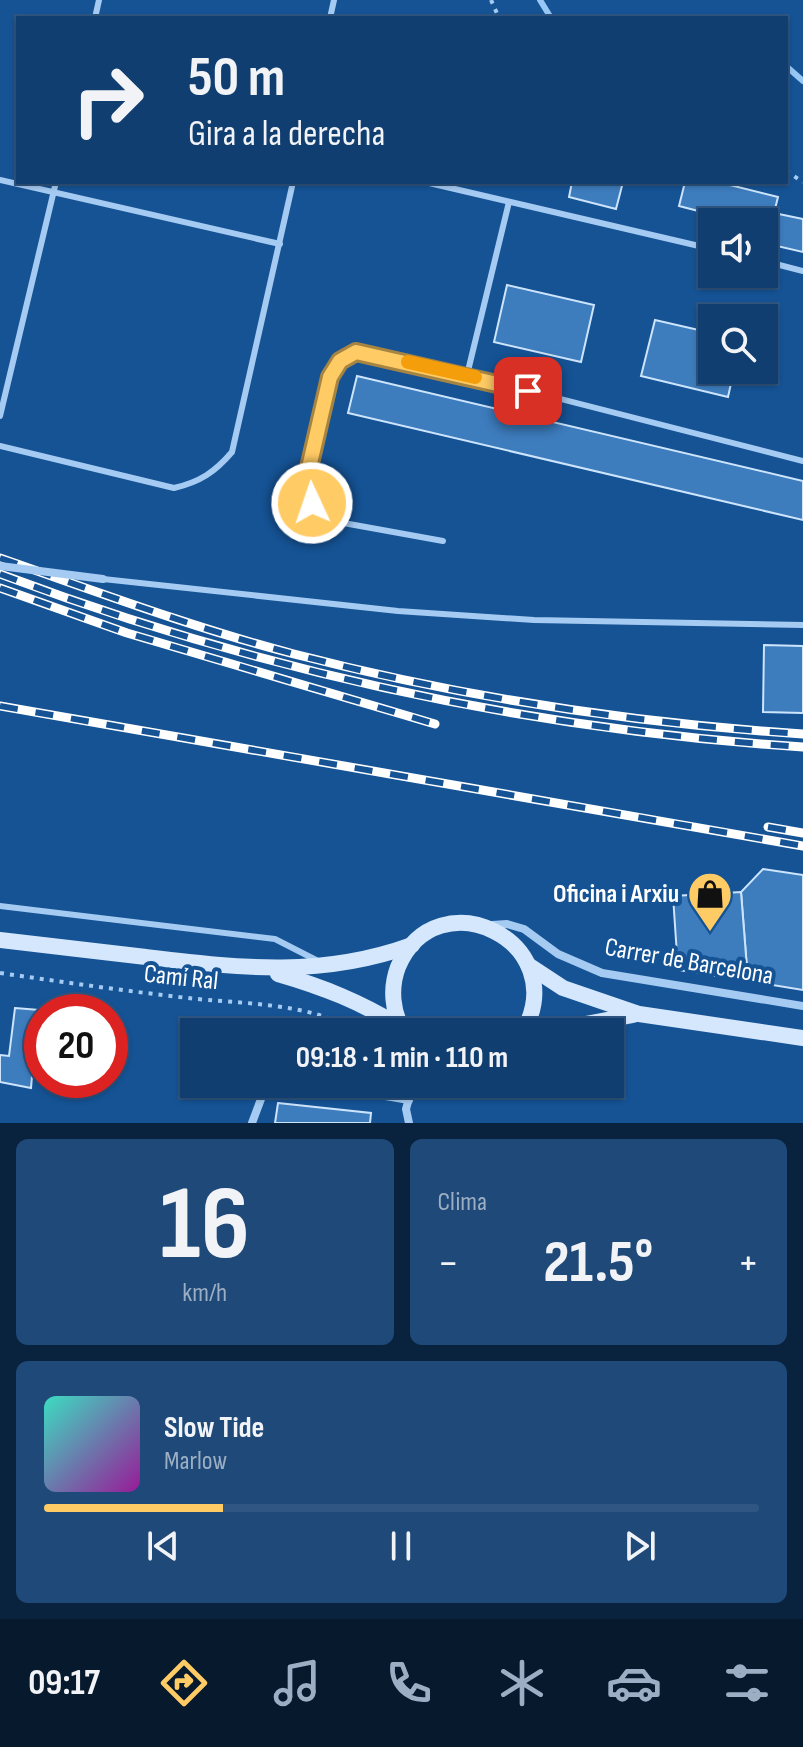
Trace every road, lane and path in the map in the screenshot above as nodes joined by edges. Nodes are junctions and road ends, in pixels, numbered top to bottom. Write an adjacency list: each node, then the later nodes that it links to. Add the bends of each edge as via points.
1 (18, 184): 5 (lane)
2 (55, 184): 5 (lane)
3 (293, 184): 7 (lane)
4 (433, 184): 6 (lane)
5 (53, 192): 7 (lane); 12 (lane)
6 (509, 202): 8 (lane); 11 (lane)
7 (280, 244): 13 (lane, via 232,452 218,470 174,488)
8 (698, 246)
9 (778, 265): 10 (lane)
10 (803, 271)
11 (467, 375): 14 (lane); 15 (lane, via 356,352 340,361 330,377 308,472 312,503 327,520)
12 (0, 416)
13 (0, 446)
14 (803, 461)
15 (443, 541)
16 (0, 566): 17 (street, bridge)
17 (103, 579): 18 (lane, via 534,620)
18 (803, 625)
19 (0, 906): 24 (lane, via 275,939)
20 (483, 926): 22 (main road, via 448,924); 23 (main road, via 507,938); 27 (street, Carrer de Barcelona, via 524,929 558,954 602,973)
21 (0, 940): 25 (main road)
22 (412, 945): 24 (main road); 31 (main road, via 393,984)
23 (528, 965): 28 (main road, via 576,994); 32 (main road, via 534,996)
24 (328, 967): 25 (main road)
25 (261, 969): 30 (main road, via 326,987)
26 (0, 973): 29 (path, Camí Ral, via 259,1004)
27 (803, 1006)
28 (639, 1014): 33 (main road); 34 (main road)
29 (321, 1018)
30 (386, 1018)
31 (398, 1018)
32 (527, 1018)
33 (618, 1018)
34 (803, 1038)
35 (261, 1098): 38 (street)
36 (397, 1098): 37 (street)
37 (409, 1100): 39 (street)
38 (252, 1123)
39 (409, 1123)

